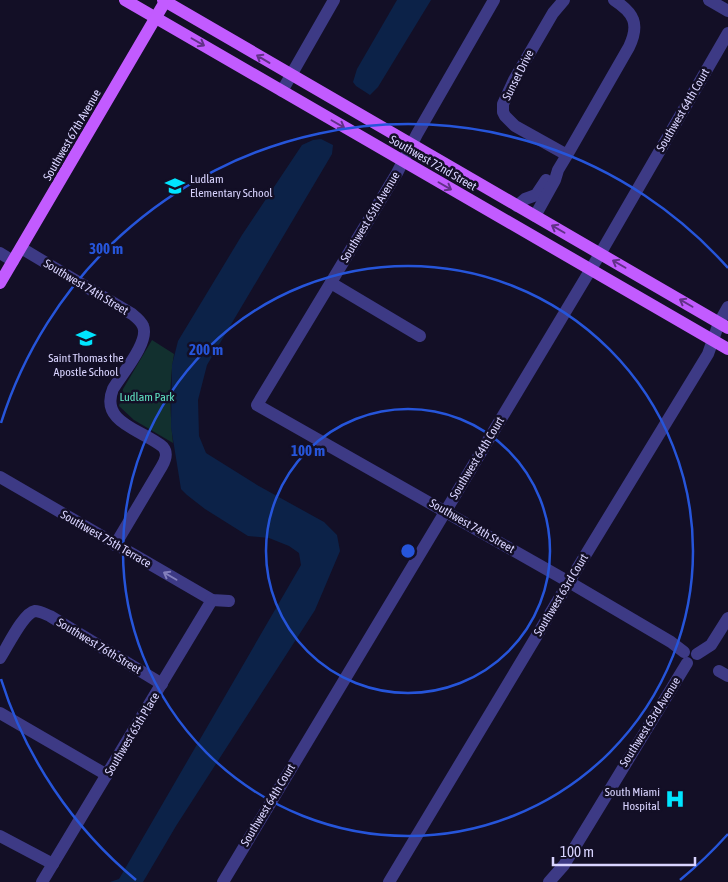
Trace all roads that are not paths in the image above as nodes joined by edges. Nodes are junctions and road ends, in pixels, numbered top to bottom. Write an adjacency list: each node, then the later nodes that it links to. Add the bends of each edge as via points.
1 (125, 0): 9 (main road, Southwest 72nd Street)
2 (165, 0): 9 (main road, Southwest 67th Avenue); 11 (main road, Southwest 72nd Street, one-way to 2)
3 (334, 0): 11 (street)
4 (494, 0): 13 (street, Southwest 65th Avenue)
5 (564, 0): 14 (street, Sunset Drive, via 514,80 503,104 503,112 514,126)
6 (614, 0): 14 (street, via 632,15 634,35)
7 (709, 0): 8 (street)
8 (728, 11)
9 (156, 18): 12 (main road, Southwest 72nd Street, one-way to 12); 19 (main road, Southwest 67th Avenue)
10 (728, 33): 21 (street, Southwest 64th Court)
11 (291, 76): 12 (street); 13 (main road, Southwest 72nd Street)
12 (282, 91): 15 (main road, Southwest 72nd Street, one-way to 15)
13 (412, 144): 15 (street, Southwest 65th Avenue); 17 (main road, Southwest 72nd Street)
14 (567, 155): 16 (street)
15 (403, 161): 23 (main road, Southwest 72nd Street, one-way to 23); 25 (street, Southwest 65th Avenue)
16 (558, 170): 17 (street, via 552,170 536,195 524,199); 18 (street, via 556,180)
17 (517, 206): 18 (main road, Southwest 72nd Street)
18 (535, 216): 21 (main road, Southwest 72nd Street, one-way to 18)
19 (21, 248): 22 (main road, Southwest 67th Avenue); 34 (street, Southwest 74th Street, via 132,314 141,322 144,331 139,348 113,389 110,406 119,420 157,443 166,455 164,464)
20 (0, 253): 22 (street)
21 (600, 254): 23 (street, Southwest 64th Court); 27 (main road, Southwest 72nd Street, one-way to 21)
22 (14, 261): 24 (main road, Southwest 67th Avenue)
23 (591, 270): 29 (main road, Southwest 72nd Street); 33 (street, Southwest 64th Court)
24 (0, 283)
25 (331, 283): 28 (street); 31 (street, Southwest 65th Avenue)
26 (728, 307): 27 (street, Southwest 63rd Court)
27 (724, 325): 29 (street, Southwest 63rd Court)
28 (420, 336)
29 (713, 340): 30 (main road, Southwest 72nd Street); 35 (street, Southwest 63rd Court, via 708,354)
30 (728, 349)
31 (257, 405): 33 (street, Southwest 74th Street)
32 (0, 477): 34 (street, Southwest 75th Terrace)
33 (445, 511): 35 (street, Southwest 74th Street); 47 (street, Southwest 64th Court)
34 (115, 544): 36 (street, Southwest 75th Terrace, one-way to 34)
35 (569, 582): 39 (street, Southwest 74th Street); 48 (street, Southwest 63rd Court)
36 (212, 600): 37 (street); 41 (street, Southwest 65th Place)
37 (229, 601)
38 (728, 618): 39 (street, Southwest 63rd Avenue, via 711,645)
39 (689, 656): 49 (street, Southwest 63rd Avenue, via 564,865)
40 (0, 658): 41 (street, Southwest 76th Street, via 22,621 34,611 42,612)
41 (162, 684): 43 (street, Southwest 65th Place)
42 (0, 713): 43 (street)
43 (107, 776): 45 (street, Southwest 65th Place)
44 (0, 836): 45 (street)
45 (53, 864): 46 (street, Southwest 65th Place)
46 (42, 882)
47 (223, 882)
48 (389, 882)
49 (549, 882)

